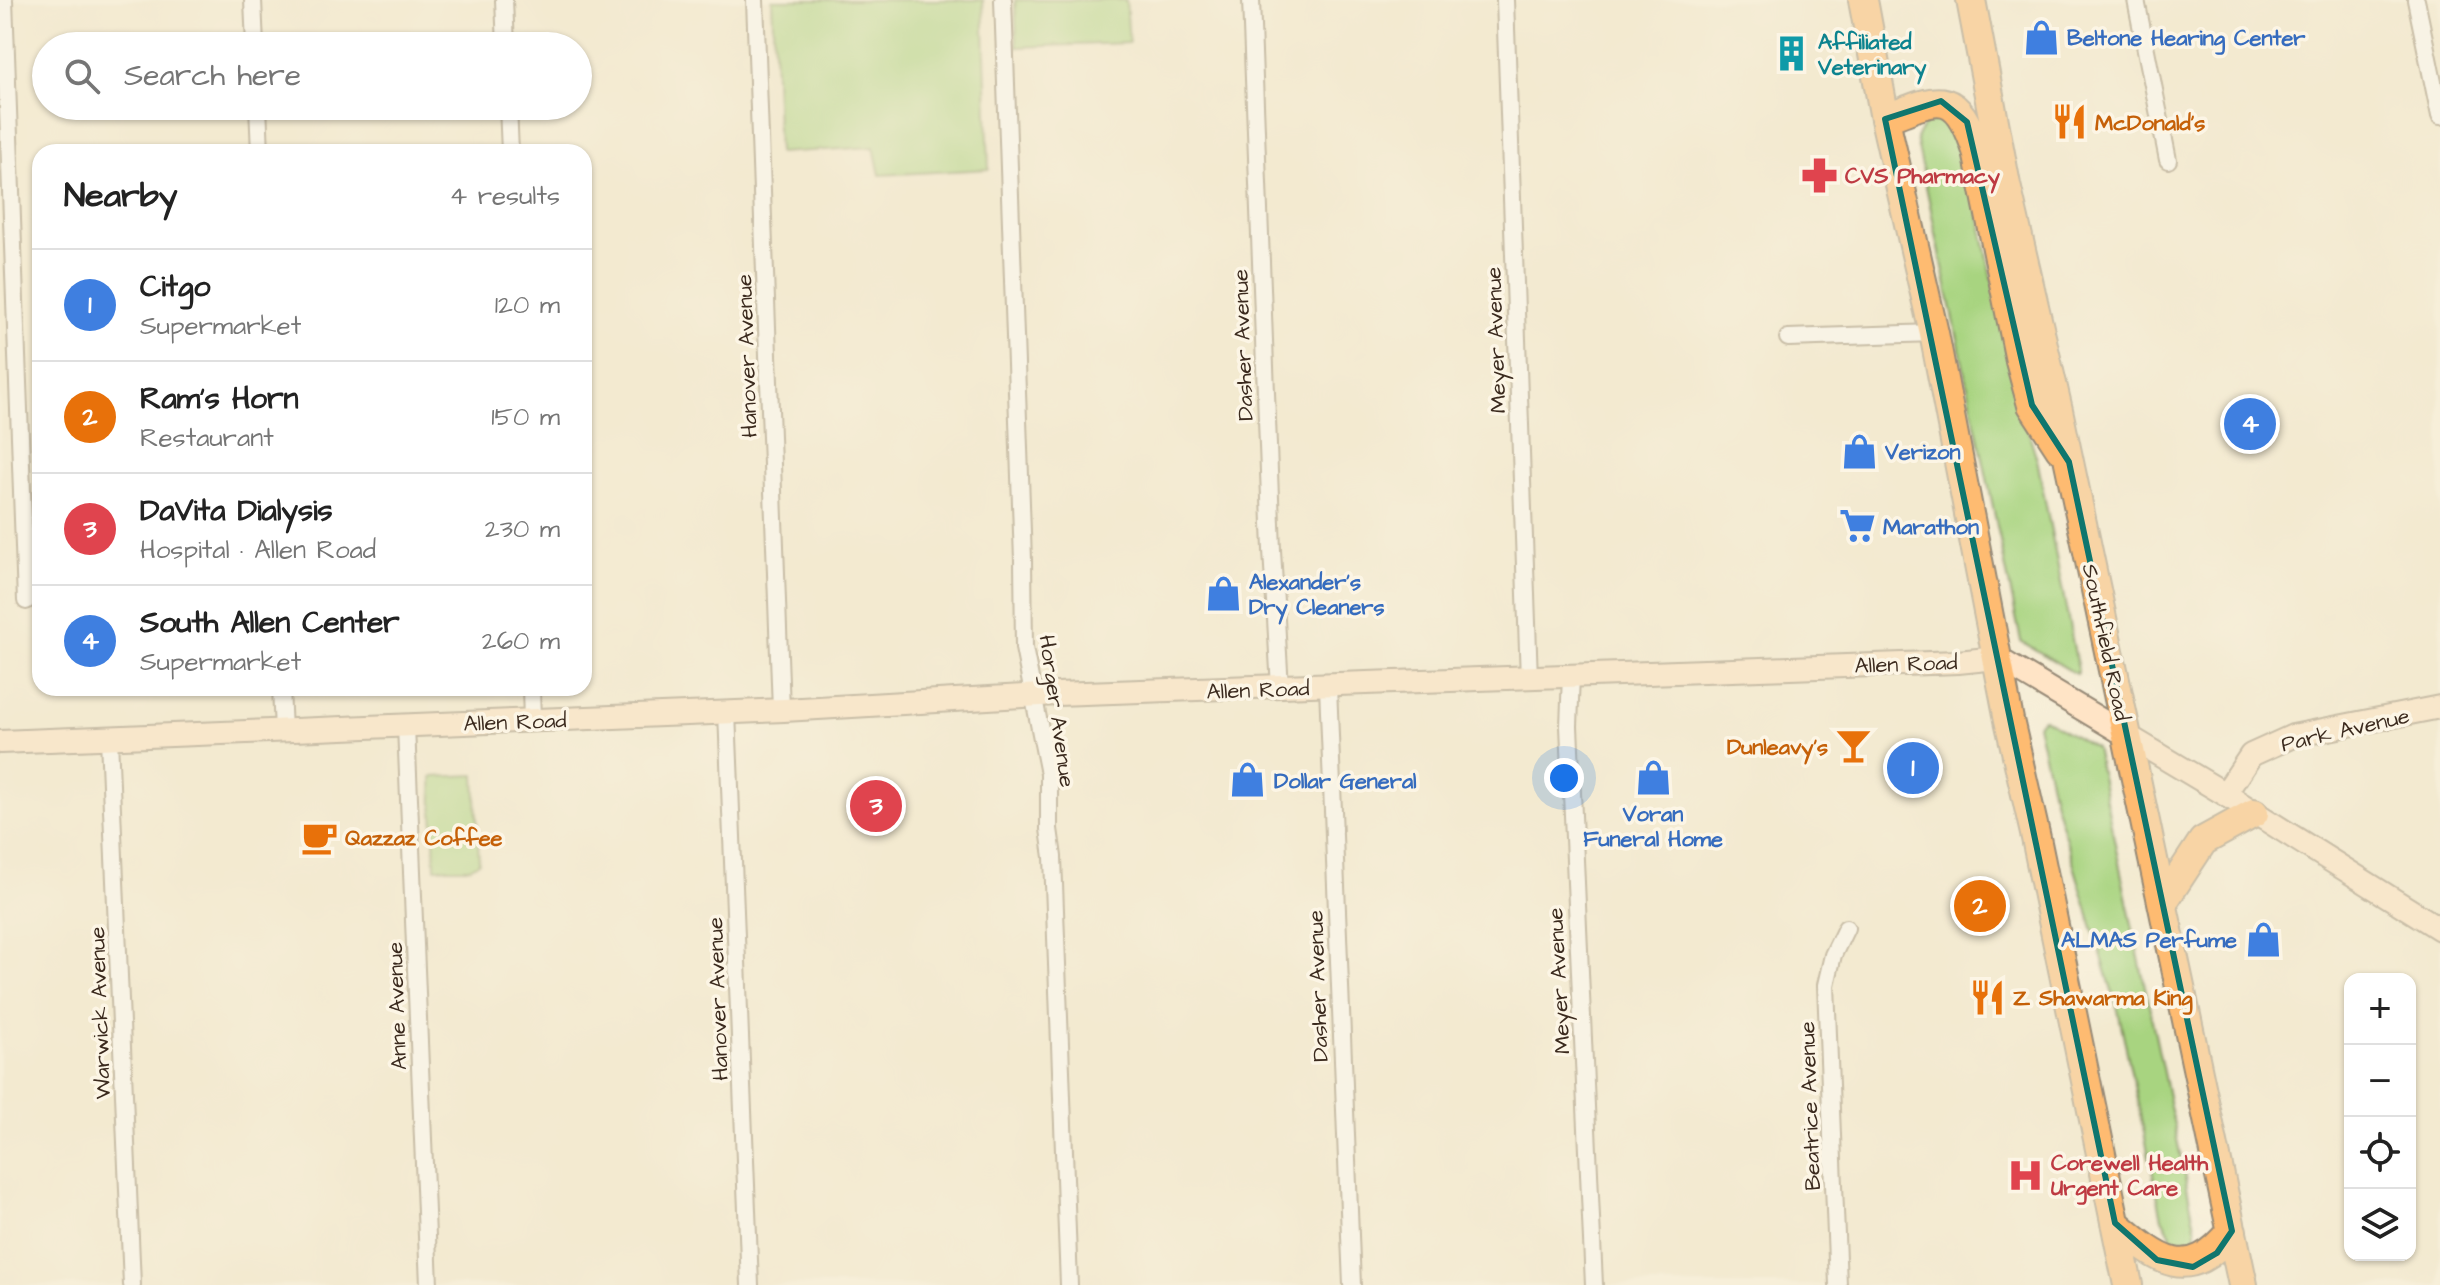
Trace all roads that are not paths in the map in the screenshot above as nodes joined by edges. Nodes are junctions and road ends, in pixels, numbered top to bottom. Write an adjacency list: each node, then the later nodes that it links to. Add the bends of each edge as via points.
1 (4, 0): 24 (street)
2 (253, 0): 12 (street)
3 (504, 0): 13 (street)
4 (755, 0): 34 (street, Hanover Avenue)
5 (1003, 0): 32 (street, Horger Avenue, via 1024,648)
6 (1251, 0): 29 (street, Dasher Avenue)
7 (1505, 0): 27 (street, Meyer Avenue)
8 (1863, 0): 15 (highway)
9 (1971, 0): 23 (highway, Southfield Road, via 2006,185)
10 (2136, 0): 20 (street)
11 (2416, 0): 14 (street)
12 (254, 32)
13 (505, 32)
14 (2440, 116)
15 (1885, 119): 21 (highway); 23 (highway, via 1941,101 1967,122 2032,405)
16 (259, 120): 18 (street)
17 (509, 120): 19 (street)
18 (260, 144)
19 (510, 144)
20 (2168, 160)
21 (1934, 333): 22 (street); 25 (highway)
22 (1788, 338)
23 (2069, 462): 39 (highway, Southfield Road)
24 (26, 601)
25 (1997, 658): 26 (main road, Allen Road); 39 (main road); 47 (highway)
26 (1571, 675): 27 (main road, Allen Road); 54 (street, Meyer Avenue)
27 (1529, 679): 28 (main road, Allen Road)
28 (1328, 686): 29 (main road, Allen Road); 53 (street, Dasher Avenue)
29 (1280, 688): 32 (main road, Allen Road)
30 (281, 696): 38 (street)
31 (531, 696): 36 (street)
32 (1035, 696): 34 (main road, Allen Road); 52 (street, Horger Avenue, via 1049,779)
33 (2440, 707): 42 (main road, Park Avenue, via 2293,736 2251,755)
34 (781, 710): 35 (main road, Allen Road)
35 (727, 712): 36 (main road, Allen Road); 51 (street, Hanover Avenue)
36 (532, 720): 37 (main road, Allen Road)
37 (406, 726): 38 (main road, Allen Road); 50 (street, Anne Avenue)
38 (283, 731): 40 (main road, Allen Road)
39 (2127, 736): 42 (main road); 44 (highway, Southfield Road)
40 (109, 738): 41 (main road, Allen Road); 49 (street, Warwick Avenue)
41 (0, 742)
42 (2225, 794): 43 (main road)
43 (2254, 813): 44 (highway, via 2203,841); 46 (main road)
44 (2163, 902): 48 (highway, Southfield Road)
45 (1846, 928): 55 (street, Beatrice Avenue, via 1826,985)
46 (2440, 929)
47 (2115, 1223): 48 (highway, via 2157,1260 2184,1268 2217,1253); 56 (highway)
48 (2232, 1231): 57 (highway, Southfield Road)
49 (132, 1285)
50 (429, 1285)
51 (750, 1285)
52 (1069, 1285)
53 (1352, 1285)
54 (1594, 1285)
55 (1838, 1285)
56 (2128, 1285)
57 (2243, 1285)

